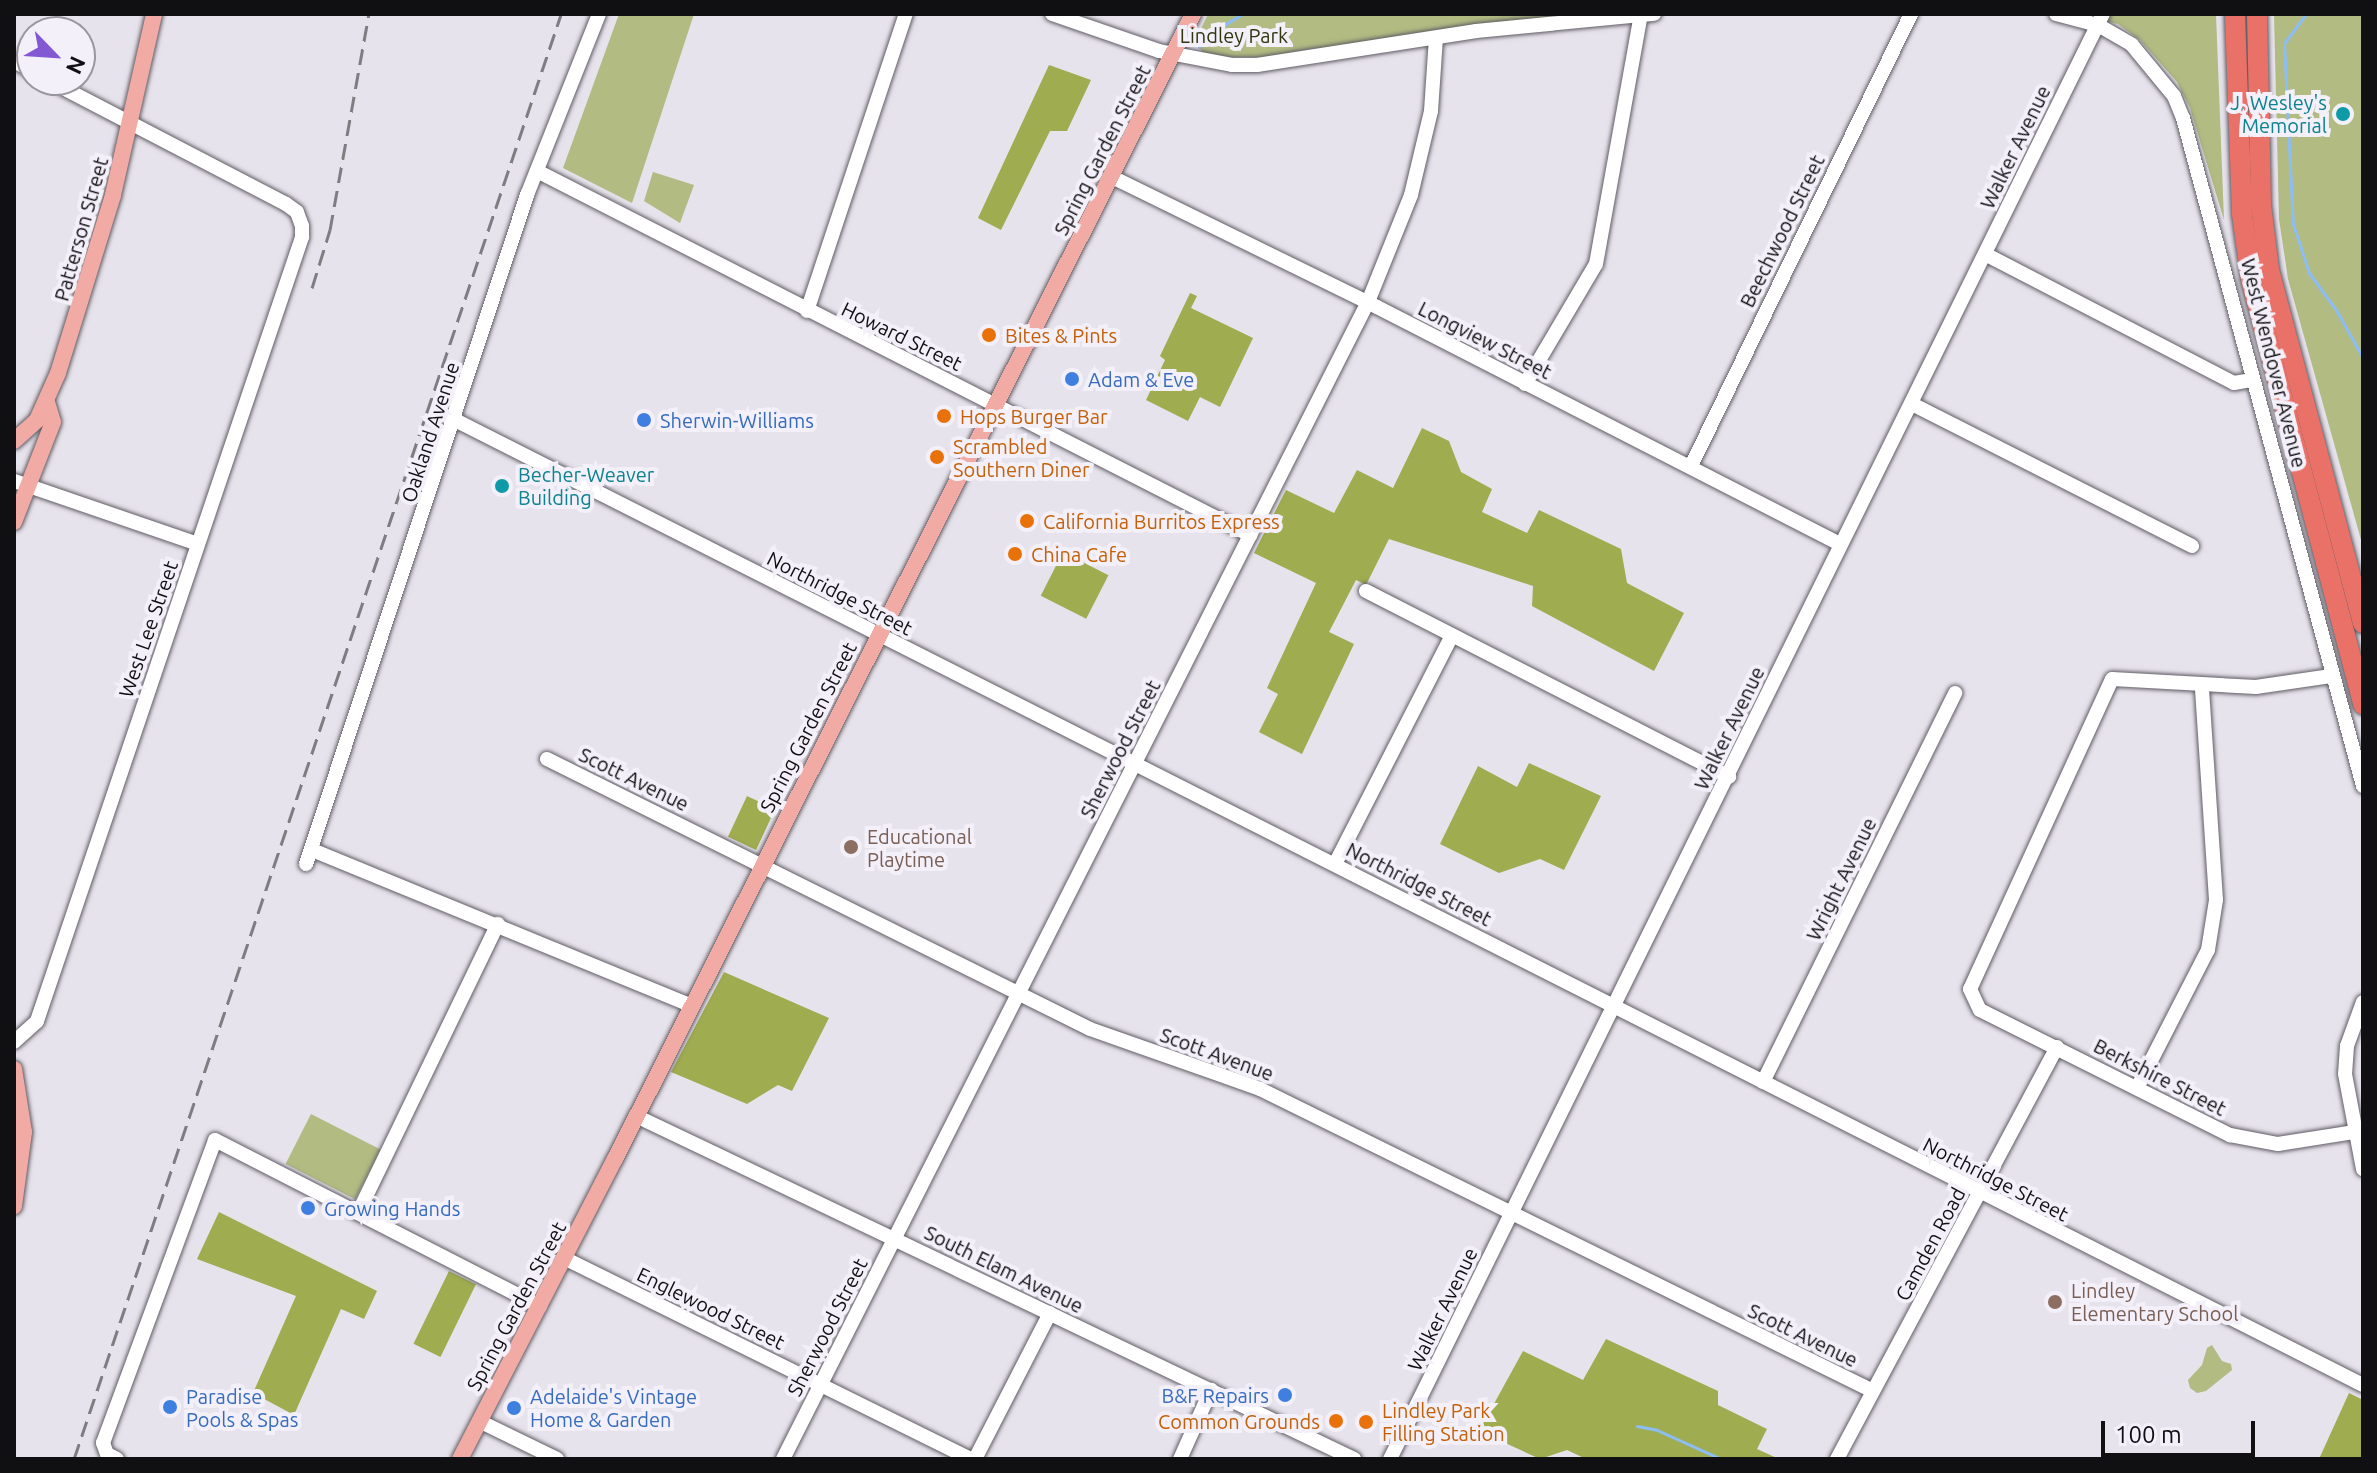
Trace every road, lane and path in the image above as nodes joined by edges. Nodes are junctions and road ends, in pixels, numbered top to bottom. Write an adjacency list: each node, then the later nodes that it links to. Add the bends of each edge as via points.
1 (154, 14): 15 (main road, Patterson Street)
2 (599, 14): 16 (street, Oakland Avenue)
3 (906, 14): 20 (street)
4 (1052, 14): 13 (street)
5 (1193, 14): 13 (main road, Spring Garden Street)
6 (1911, 14): 28 (street, Beechwood Street)
7 (2056, 14): 11 (street)
8 (2235, 14): 42 (highway, West Wendover Avenue, via 2245,247)
9 (2257, 14): 36 (highway, West Wendover Avenue, via 2261,205 2269,270)
10 (1645, 15): 12 (street); 22 (street, via 1596,264)
11 (2100, 20): 18 (street, Walker Avenue); 21 (street, via 2132,45 2174,96)
12 (1436, 38): 13 (street, via 1257,65); 19 (street, Sherwood Street, via 1431,111 1411,195)
13 (1174, 53): 17 (main road, Spring Garden Street)
14 (78, 96): 15 (street)
15 (131, 125): 23 (main road, Patterson Street); 32 (street, West Lee Street, via 286,204 302,219 302,237)
16 (537, 171): 20 (street, Howard Street); 26 (street, Oakland Avenue)
17 (1110, 176): 19 (street, Longview Street); 25 (main road, Spring Garden Street)
18 (1985, 254): 21 (street, via 2234,383); 24 (street, Walker Avenue)
19 (1368, 302): 22 (street, Longview Street); 31 (street, Sherwood Street)
20 (807, 311): 25 (street, Howard Street)
21 (2251, 380): 39 (street)
22 (1525, 384): 28 (street, Longview Street)
23 (47, 402): 27 (main road, Patterson Street); 29 (main road, via 53,422)
24 (1912, 404): 33 (street, Walker Avenue); 34 (street)
25 (994, 405): 31 (street, Howard Street); 37 (main road, Spring Garden Street)
26 (455, 420): 37 (street, Northridge Street); 49 (street, Oakland Avenue, via 309,857)
27 (14, 441)
28 (1691, 466): 33 (street, Longview Street)
29 (21, 484): 30 (main road); 32 (street)
30 (14, 522)
31 (1250, 535): 44 (street, Sherwood Street)
32 (198, 544): 54 (street, West Lee Street, via 37,1021)
33 (1840, 544): 45 (street, Walker Avenue)
34 (2192, 546)
35 (1366, 591): 38 (street)
36 (2363, 623)
37 (878, 635): 44 (street, Northridge Street); 47 (main road, Spring Garden Street)
38 (1452, 635): 45 (street); 48 (street)
39 (2331, 676): 40 (street, via 2256,687); 46 (street)
40 (2202, 687): 55 (street, Berkshire Street, via 2112,679 1970,989 1980,1010); 58 (street, via 2216,900 2210,938)
41 (1955, 693): 57 (street, Wright Avenue)
42 (2363, 704)
43 (547, 759): 47 (street, Scott Avenue)
44 (1135, 765): 48 (street, Northridge Street); 50 (street, Sherwood Street)
45 (1729, 777): 53 (street, Walker Avenue)
46 (2363, 786)
47 (761, 864): 50 (street, Scott Avenue); 52 (main road, Spring Garden Street)
48 (1335, 864): 53 (street, Northridge Street)
49 (498, 924): 52 (street); 65 (street)
50 (1019, 994): 66 (street, Scott Avenue, via 1113,1039 1260,1089); 67 (street, Sherwood Street)
51 (2363, 1002): 60 (street, via 2350,1034 2345,1074)
52 (690, 1005): 59 (main road, Spring Garden Street)
53 (1613, 1007): 57 (street, Northridge Street); 66 (street, Walker Avenue)
54 (14, 1042)
55 (2057, 1047): 58 (street, Berkshire Street); 63 (street, Camden Road)
56 (14, 1069): 61 (main road, via 21,1100)
57 (1763, 1082): 63 (street, Northridge Street)
58 (2137, 1088): 60 (street, Berkshire Street, via 2230,1135 2278,1144)
59 (636, 1116): 67 (street, South Elam Avenue); 68 (main road, Spring Garden Street)
60 (2355, 1132): 62 (street)
61 (18, 1146): 64 (main road)
62 (2363, 1169)
63 (1979, 1194): 72 (street, Northridge Street); 74 (street, Camden Road)
64 (14, 1206)
65 (359, 1211): 69 (street); 76 (street, via 215,1140 103,1443)
66 (1511, 1215): 74 (street, Scott Avenue); 83 (street, Walker Avenue)
67 (893, 1238): 70 (street, South Elam Avenue); 71 (street, Sherwood Street)
68 (564, 1258): 69 (main road, Spring Garden Street); 71 (street, Englewood Street)
69 (540, 1306): 75 (main road, Spring Garden Street)
70 (1050, 1313): 73 (street, South Elam Avenue); 80 (street)
71 (820, 1384): 79 (street, Sherwood Street); 80 (street, Englewood Street)
72 (2363, 1385)
73 (1211, 1390): 81 (street); 82 (street, South Elam Avenue)
74 (1873, 1391): 84 (street, Camden Road)
75 (479, 1421): 77 (main road, Spring Garden Street); 78 (street)
76 (112, 1457)
77 (460, 1459)
78 (557, 1459)
79 (783, 1459)
80 (972, 1459)
81 (1180, 1459)
82 (1354, 1459)
83 (1390, 1459)
84 (1837, 1459)

